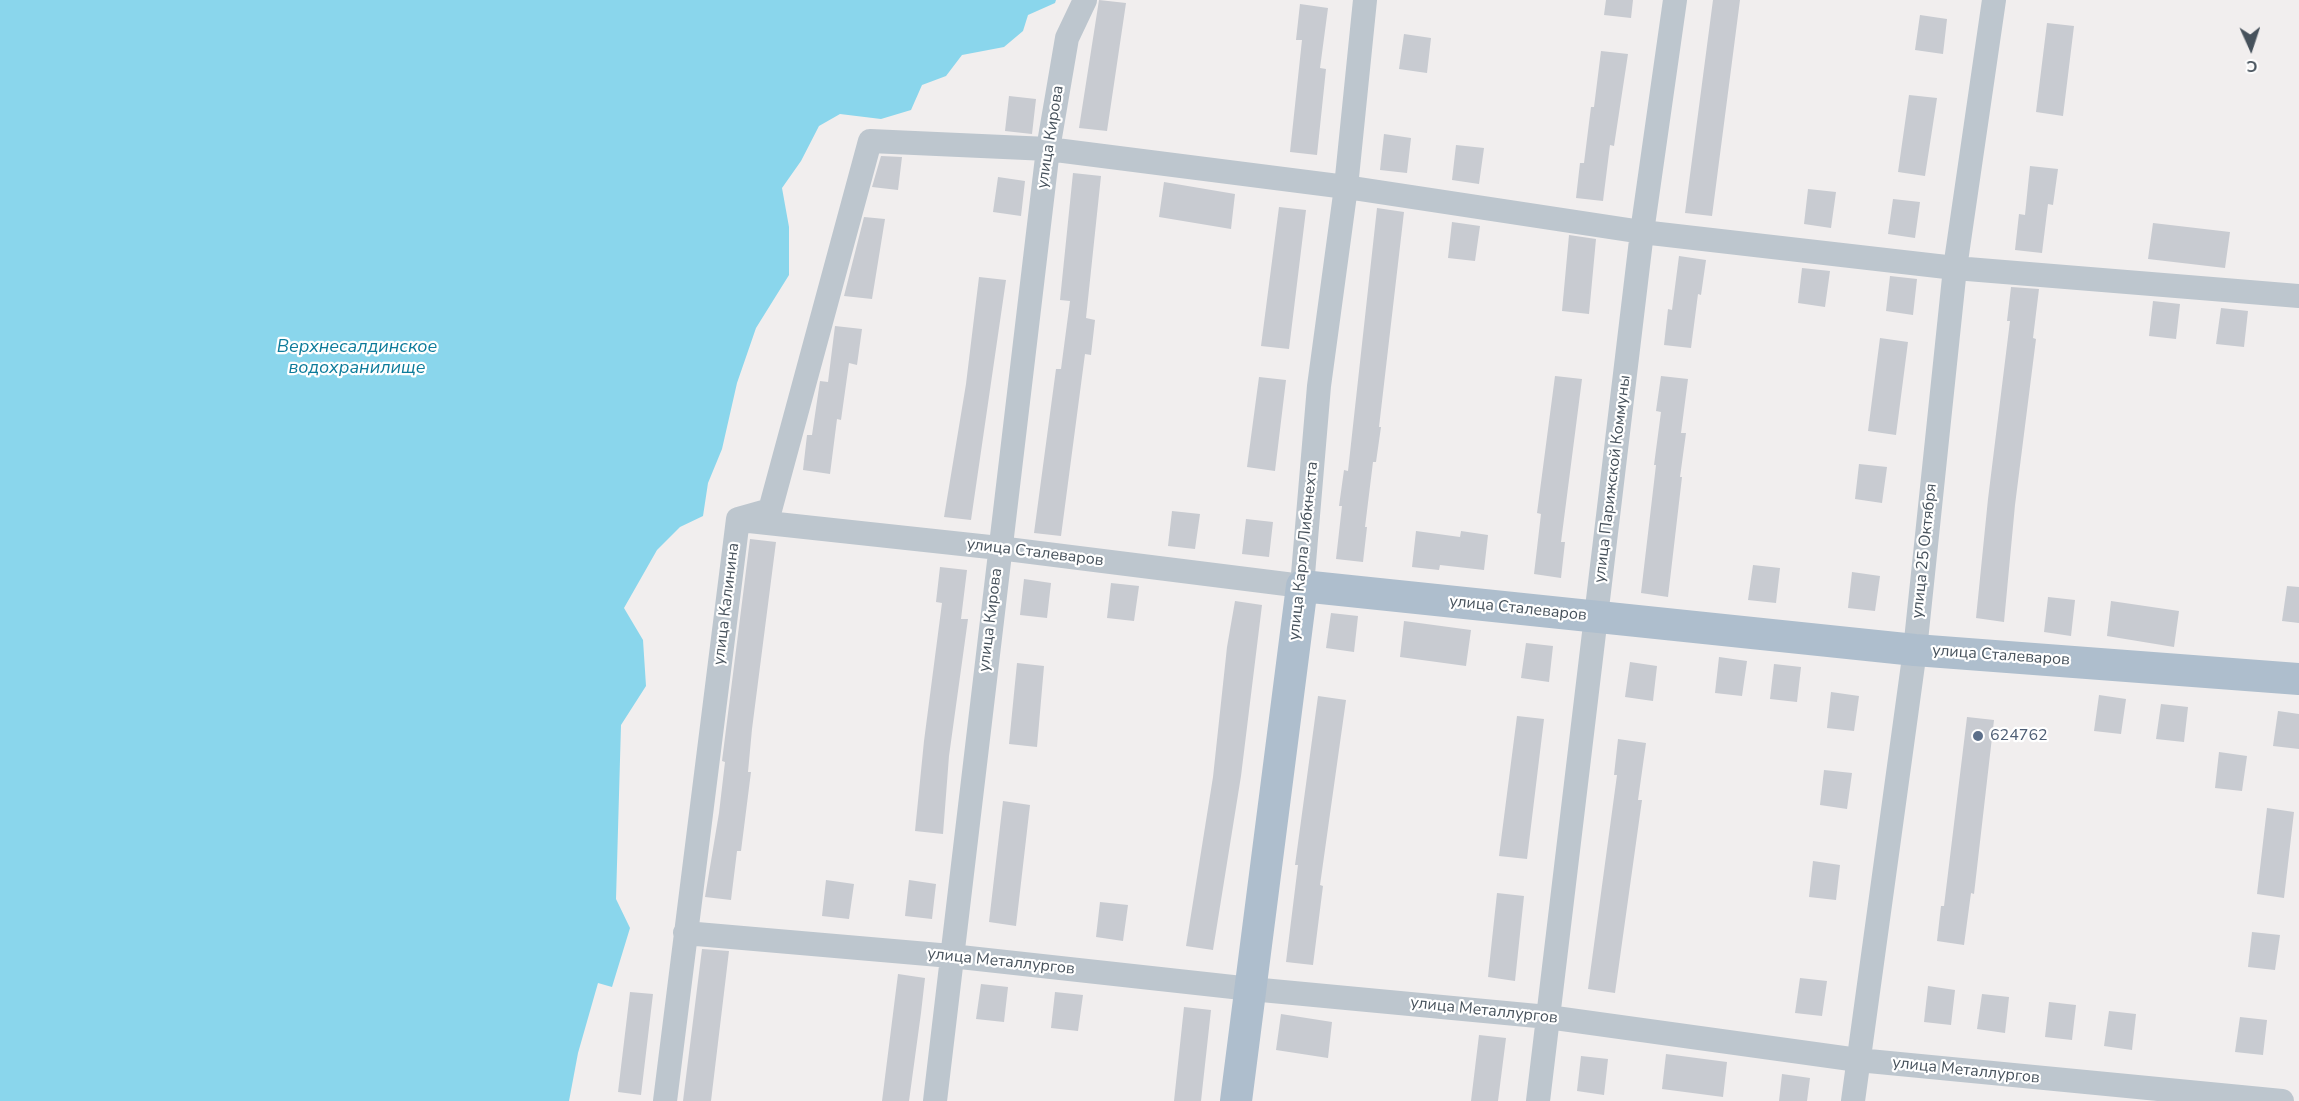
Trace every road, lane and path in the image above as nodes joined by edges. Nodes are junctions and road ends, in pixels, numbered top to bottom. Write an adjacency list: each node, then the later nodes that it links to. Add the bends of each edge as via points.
1 (1085, 0): 5 (street, улица Кирова, via 1067,38)
2 (1365, 0): 6 (street, улица Карла Либкнехта)
3 (1675, 0): 7 (street, улица Парижской Коммуны)
4 (1994, 0): 8 (street, улица 25 Октября)
5 (1048, 149): 6 (street); 10 (street, улица Калинина, via 870,141 770,510); 11 (street, улица Кирова)
6 (1346, 187): 7 (street); 12 (street, улица Карла Либкнехта, via 1319,386)
7 (1642, 232): 8 (street); 13 (street, улица Парижской Коммуны)
8 (1955, 268): 9 (street); 14 (street, улица 25 Октября)
9 (2299, 296)
10 (738, 519): 11 (street, улица Сталеваров); 16 (street, улица Калинина)
11 (999, 548): 12 (street, улица Сталеваров); 17 (street, улица Кирова)
12 (1302, 586): 13 (main road, улица Сталеваров); 18 (main road, улица Карла Либкнехта)
13 (1597, 617): 14 (main road, улица Сталеваров); 19 (street, улица Парижской Коммуны)
14 (1915, 650): 15 (main road, улица Сталеваров); 20 (street, улица 25 Октября)
15 (2299, 679)
16 (685, 933): 17 (street, улица Металлургов); 21 (street, улица Калинина)
17 (951, 956): 18 (street, улица Металлургов); 22 (street, улица Кирова)
18 (1251, 989): 19 (street, улица Металлургов); 23 (main road, улица Карла Либкнехта)
19 (1548, 1017): 20 (street, улица Металлургов); 24 (street, улица Парижской Коммуны)
20 (1858, 1060): 25 (street, улица 25 Октября); 26 (street, улица Металлургов)
21 (665, 1101)
22 (935, 1101)
23 (1236, 1101)
24 (1538, 1101)
25 (1853, 1101)
26 (2282, 1101)

